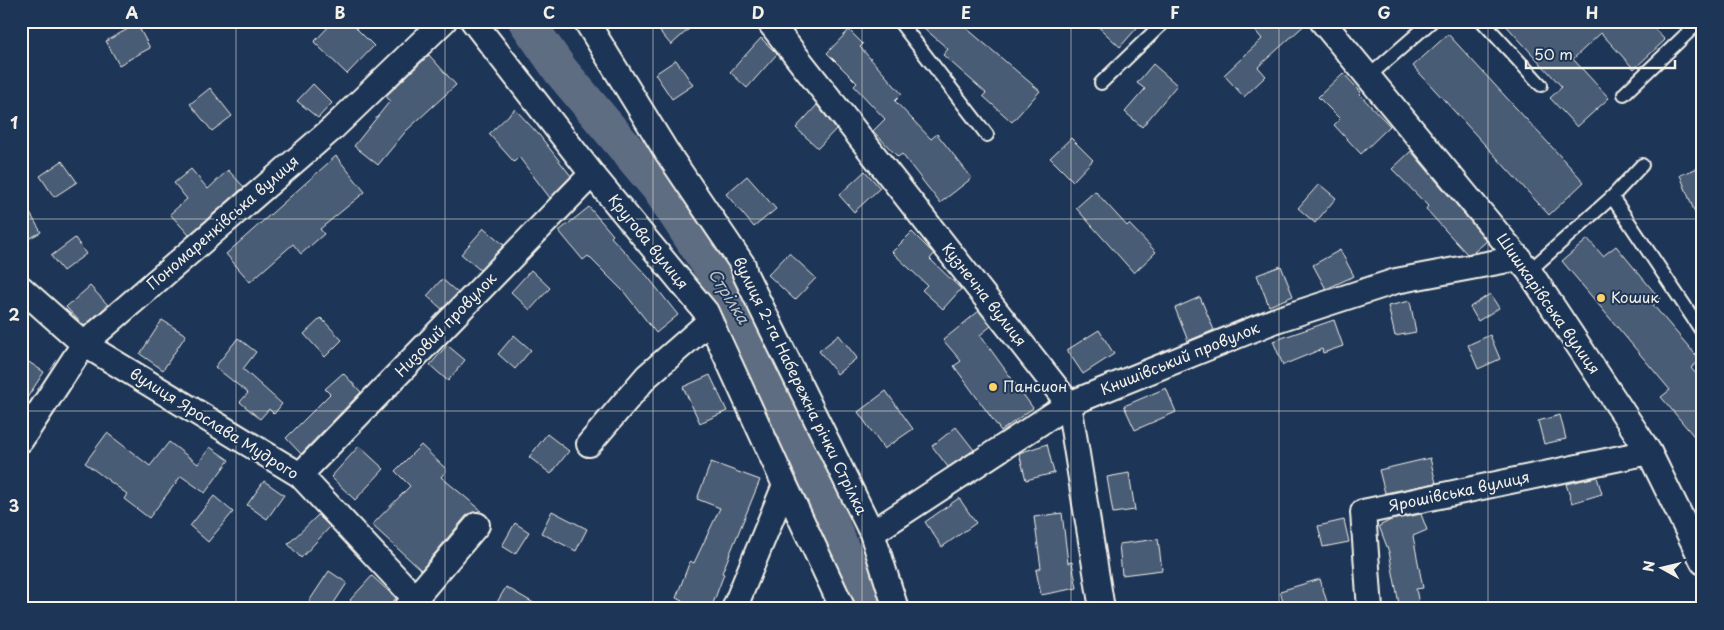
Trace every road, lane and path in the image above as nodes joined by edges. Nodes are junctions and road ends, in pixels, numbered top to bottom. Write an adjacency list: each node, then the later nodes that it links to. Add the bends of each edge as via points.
1 (444, 21): 23 (street, Пономаренківська вулиця, via 333,128)
2 (473, 21): 17 (street, Кругова вулиця)
3 (586, 21): 31 (street, вулиця 2-га Набережна річки Стрілка, via 666,151 743,266)
4 (900, 21): 15 (lane)
5 (1166, 21): 12 (lane)
6 (1322, 21): 11 (street, Шишкарівська вулиця)
7 (1432, 21): 11 (lane)
8 (1482, 21): 13 (lane)
9 (1700, 21): 14 (lane)
10 (771, 24): 24 (street, Кузнечна вулиця)
11 (1370, 76): 19 (street, Шишкарівська вулиця)
12 (1101, 83)
13 (1541, 85)
14 (1624, 94)
15 (986, 135)
16 (1642, 165): 18 (lane)
17 (592, 174): 21 (street, Кругова вулиця, via 706,312); 28 (street, Низовий провулок)
18 (1612, 197): 19 (lane); 22 (lane)
19 (1524, 264): 24 (street, Книшівський провулок, via 1396,281 1276,320); 27 (street, Шишкарівська вулиця)
20 (21, 288): 23 (street, вулиця Ярослава Мудрого)
21 (710, 321): 26 (street, via 647,376); 29 (street, Кругова вулиця)
22 (1703, 333)
23 (84, 344): 25 (street, Пономаренківська вулиця); 28 (street, вулиця Ярослава Мудрого)
24 (1068, 404): 31 (street, Книшівський провулок); 37 (street, Кузнечна вулиця)
25 (21, 440)
26 (589, 444)
27 (1649, 452): 32 (street, Шишкарівська вулиця); 38 (street, Ярошівська вулиця, via 1364,512)
28 (300, 475): 33 (street, вулиця Ярослава Мудрого)
29 (785, 485): 34 (street); 35 (street, Кругова вулиця)
30 (478, 525): 33 (street)
31 (872, 533): 36 (street, вулиця 2-га Набережна річки Стрілка)
32 (1703, 562)
33 (410, 603)
34 (734, 609)
35 (843, 609)
36 (896, 609)
37 (1102, 609)
38 (1370, 609)

